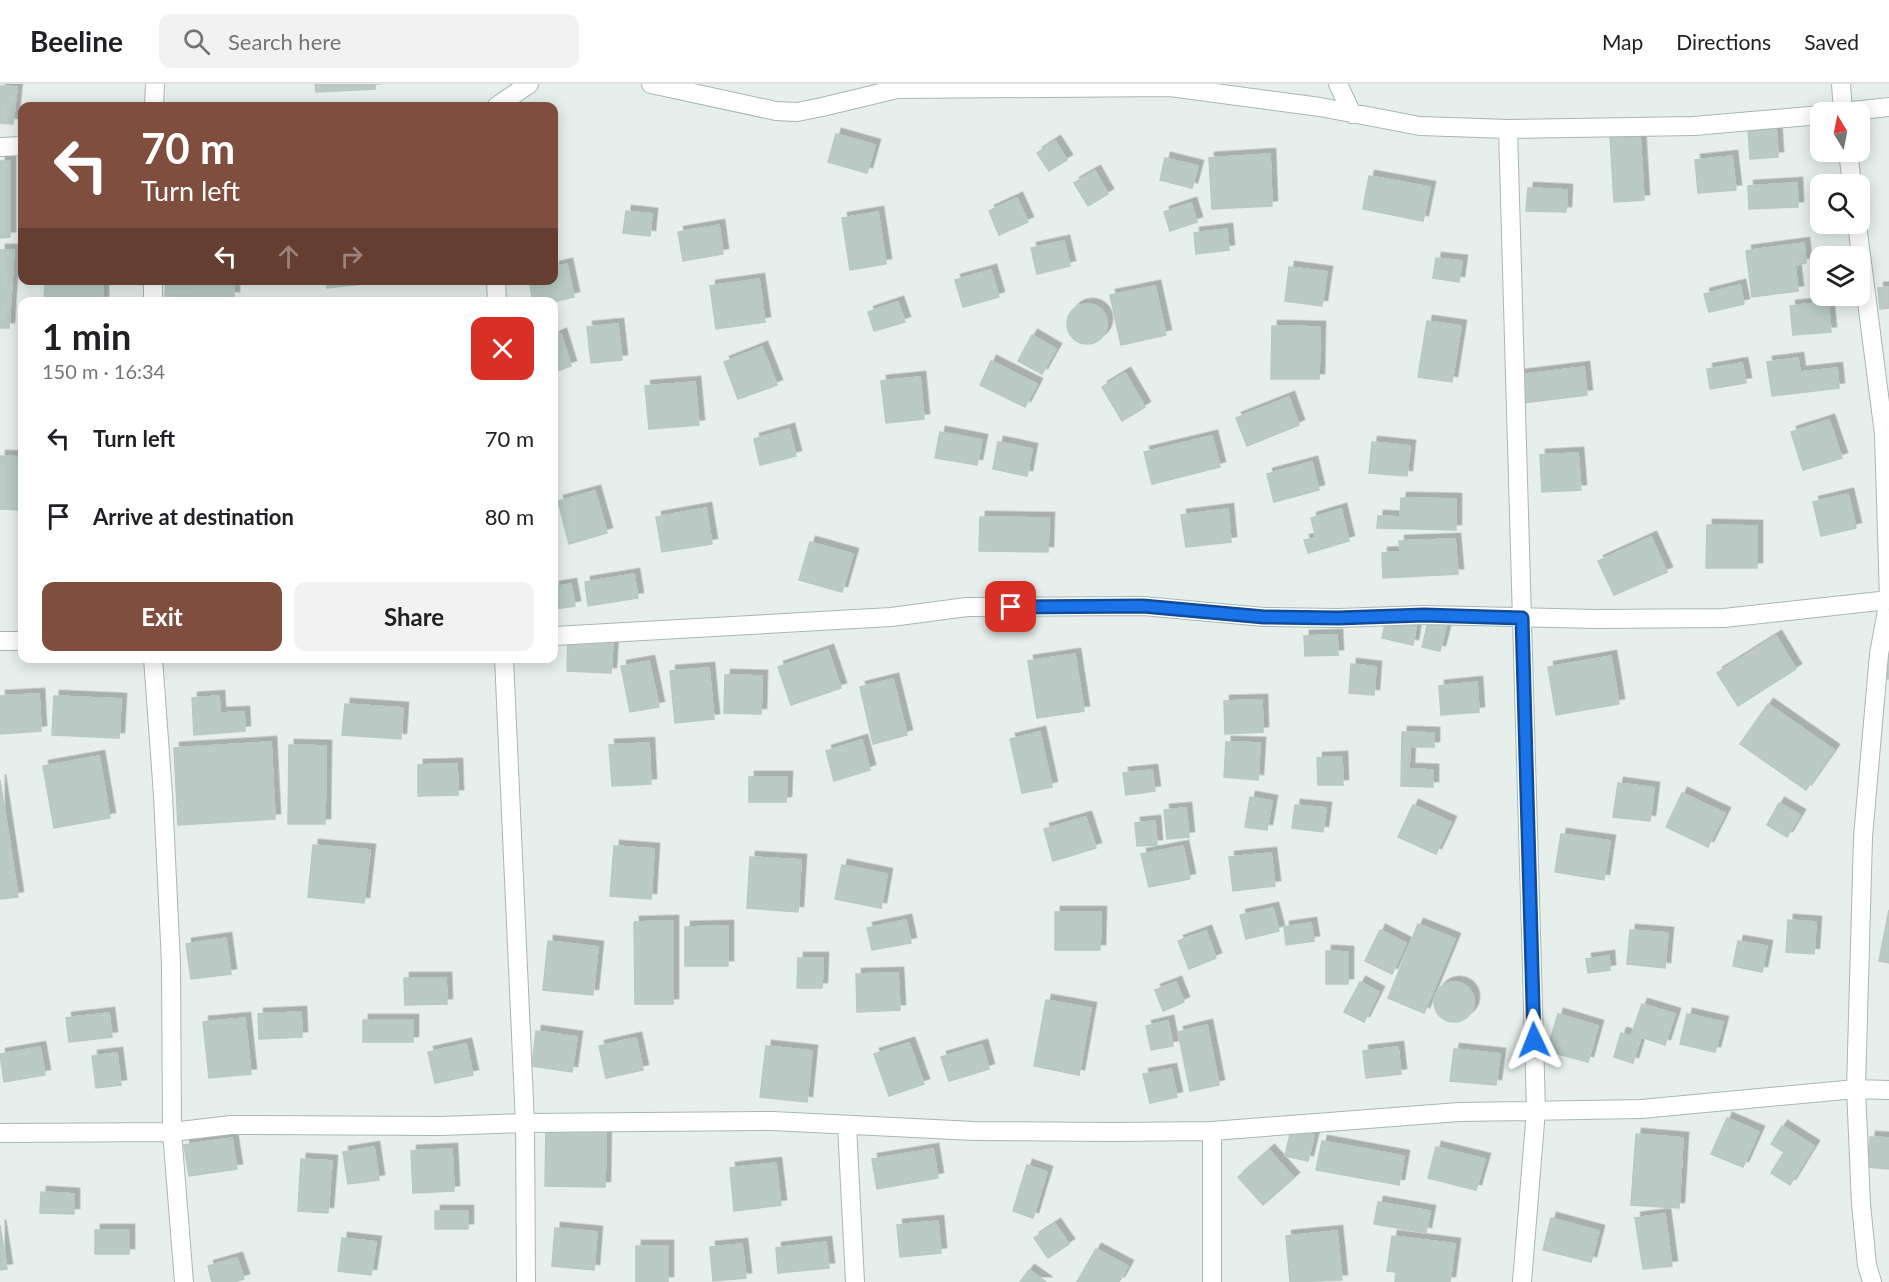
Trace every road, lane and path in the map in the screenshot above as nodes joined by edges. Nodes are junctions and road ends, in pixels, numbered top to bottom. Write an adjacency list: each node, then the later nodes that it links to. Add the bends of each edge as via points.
1 (155, 84): 6 (street)
2 (529, 84): 7 (street)
3 (651, 84): 11 (street, via 797,112 897,88 1170,87)
4 (1338, 84): 11 (street)
5 (1840, 84): 8 (street)
6 (154, 102)
7 (503, 102)
8 (1842, 102)
9 (1889, 107): 10 (street)
10 (1870, 109)
11 (1352, 114): 13 (street, via 1420,126)
12 (1810, 116): 13 (street, via 1694,126)
13 (1508, 129): 18 (street)
14 (18, 146): 15 (street)
15 (0, 147)
16 (1858, 234): 17 (street, via 1884,434)
17 (1889, 600): 18 (street, via 1724,618); 24 (street, via 1879,654 1863,837)
18 (1522, 618): 19 (street, via 1264,617 1143,606 967,607 891,617); 26 (street)
19 (558, 636)
20 (0, 641): 21 (street)
21 (18, 641)
22 (153, 663): 30 (street, via 171,964)
23 (504, 663): 27 (street)
24 (1856, 1089): 25 (street); 26 (street, via 1641,1109); 37 (street, via 1862,1204)
25 (1889, 1090)
26 (1536, 1110): 29 (street); 36 (street)
27 (525, 1123): 28 (street, via 772,1121); 30 (street, via 231,1125); 33 (street)
28 (848, 1125): 29 (street, via 974,1131); 34 (street)
29 (1212, 1131): 35 (street)
30 (172, 1132): 31 (street); 32 (street)
31 (0, 1133)
32 (184, 1282)
33 (526, 1282)
34 (855, 1282)
35 (1212, 1282)
36 (1522, 1282)
37 (1872, 1282)

